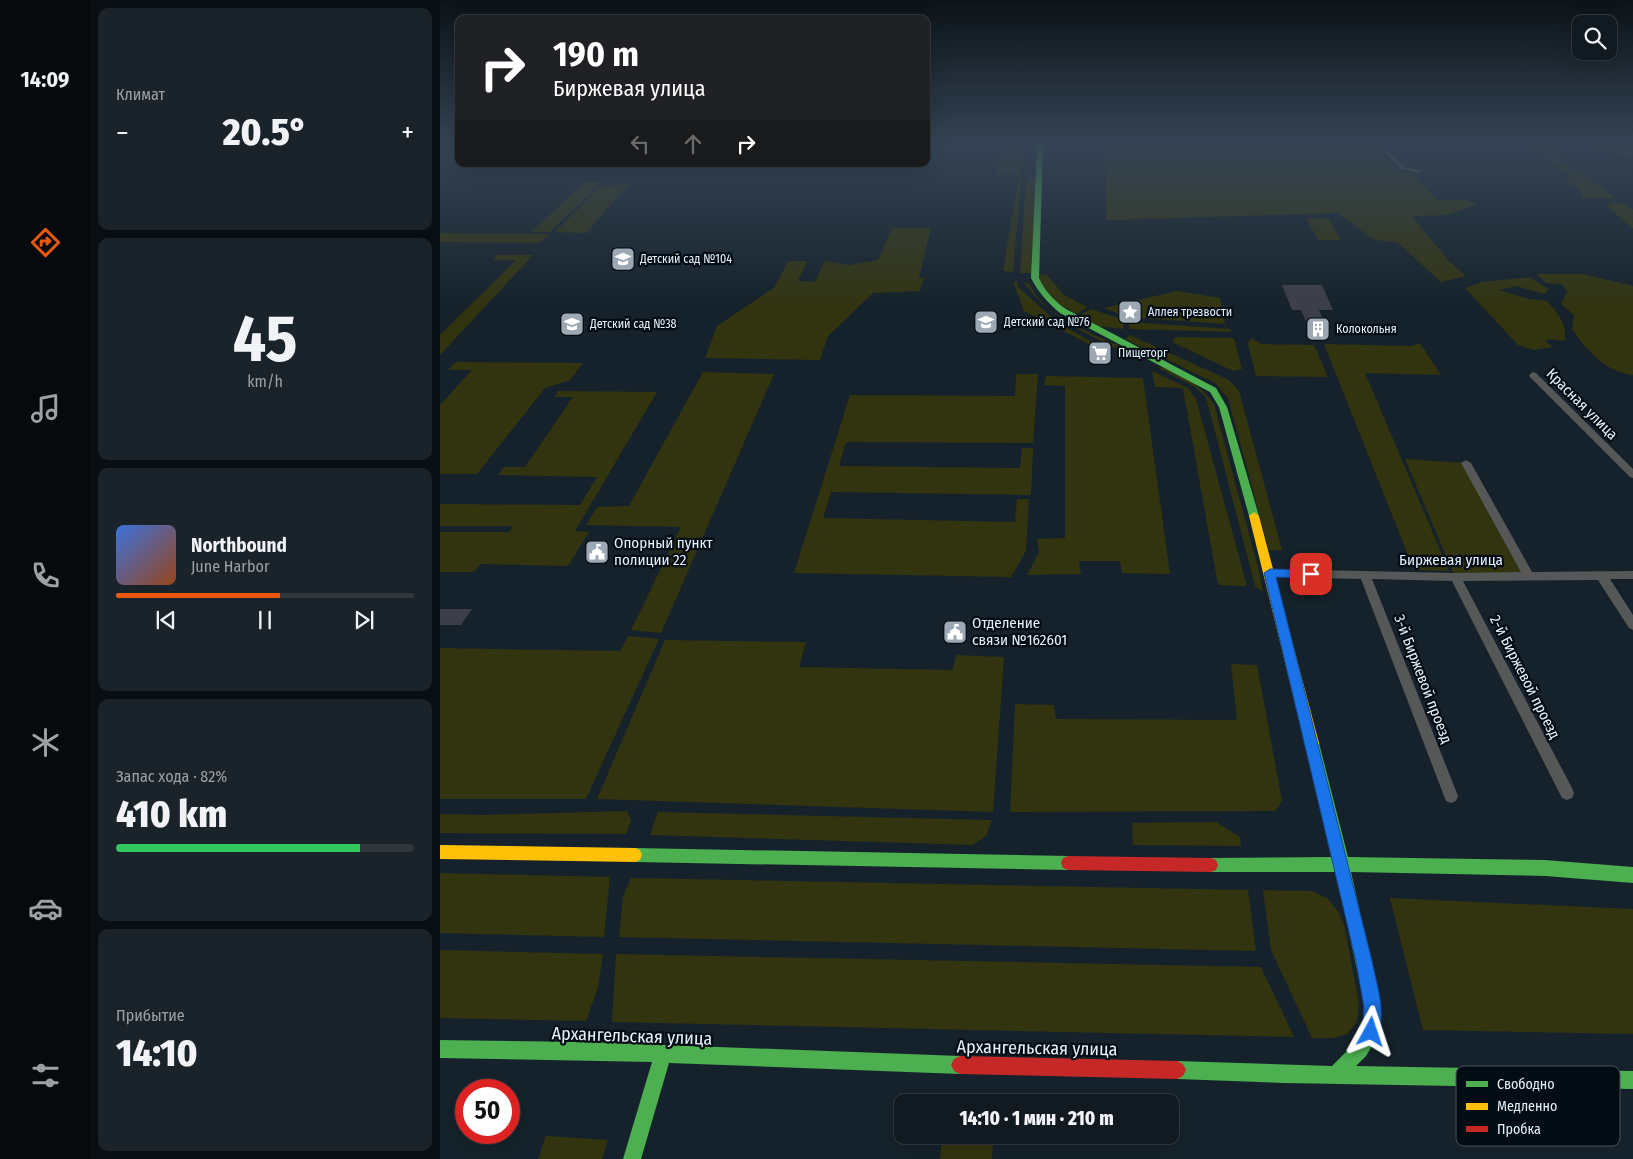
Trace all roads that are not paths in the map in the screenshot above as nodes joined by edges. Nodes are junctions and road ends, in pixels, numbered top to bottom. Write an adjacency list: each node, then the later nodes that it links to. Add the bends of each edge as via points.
1 (1038, 200): 5 (main road, via 1034,278 1045,298 1062,311 1213,390 1223,407)
2 (1533, 375): 4 (street, Красная улица)
3 (1466, 463): 7 (street)
4 (1633, 475)
5 (1270, 573): 6 (street, Биржевая улица); 15 (main road)
6 (1366, 574): 10 (street, Биржевая улица); 13 (street, 3-й Биржевой проезд)
7 (1528, 575): 8 (street, Биржевая улица); 10 (street, Биржевая улица)
8 (1602, 575): 9 (street, Биржевая улица); 11 (street)
9 (1633, 575)
10 (1455, 577): 12 (street, 2-й Биржевой проезд)
11 (1633, 625)
12 (1567, 793)
13 (1451, 796)
14 (440, 852): 15 (main road, via 1213,866)
15 (1342, 864): 16 (main road, via 1545,868); 19 (main road, via 1373,1007 1371,1032 1360,1050)
16 (1633, 875)
17 (440, 1050): 18 (main road, Архангельская улица)
18 (664, 1054): 19 (main road, Архангельская улица, via 903,1064); 23 (main road)
19 (1336, 1075): 20 (main road, Архангельская улица)
20 (1456, 1077)
21 (1620, 1080): 22 (main road, Архангельская улица)
22 (1633, 1080)
23 (632, 1159)

